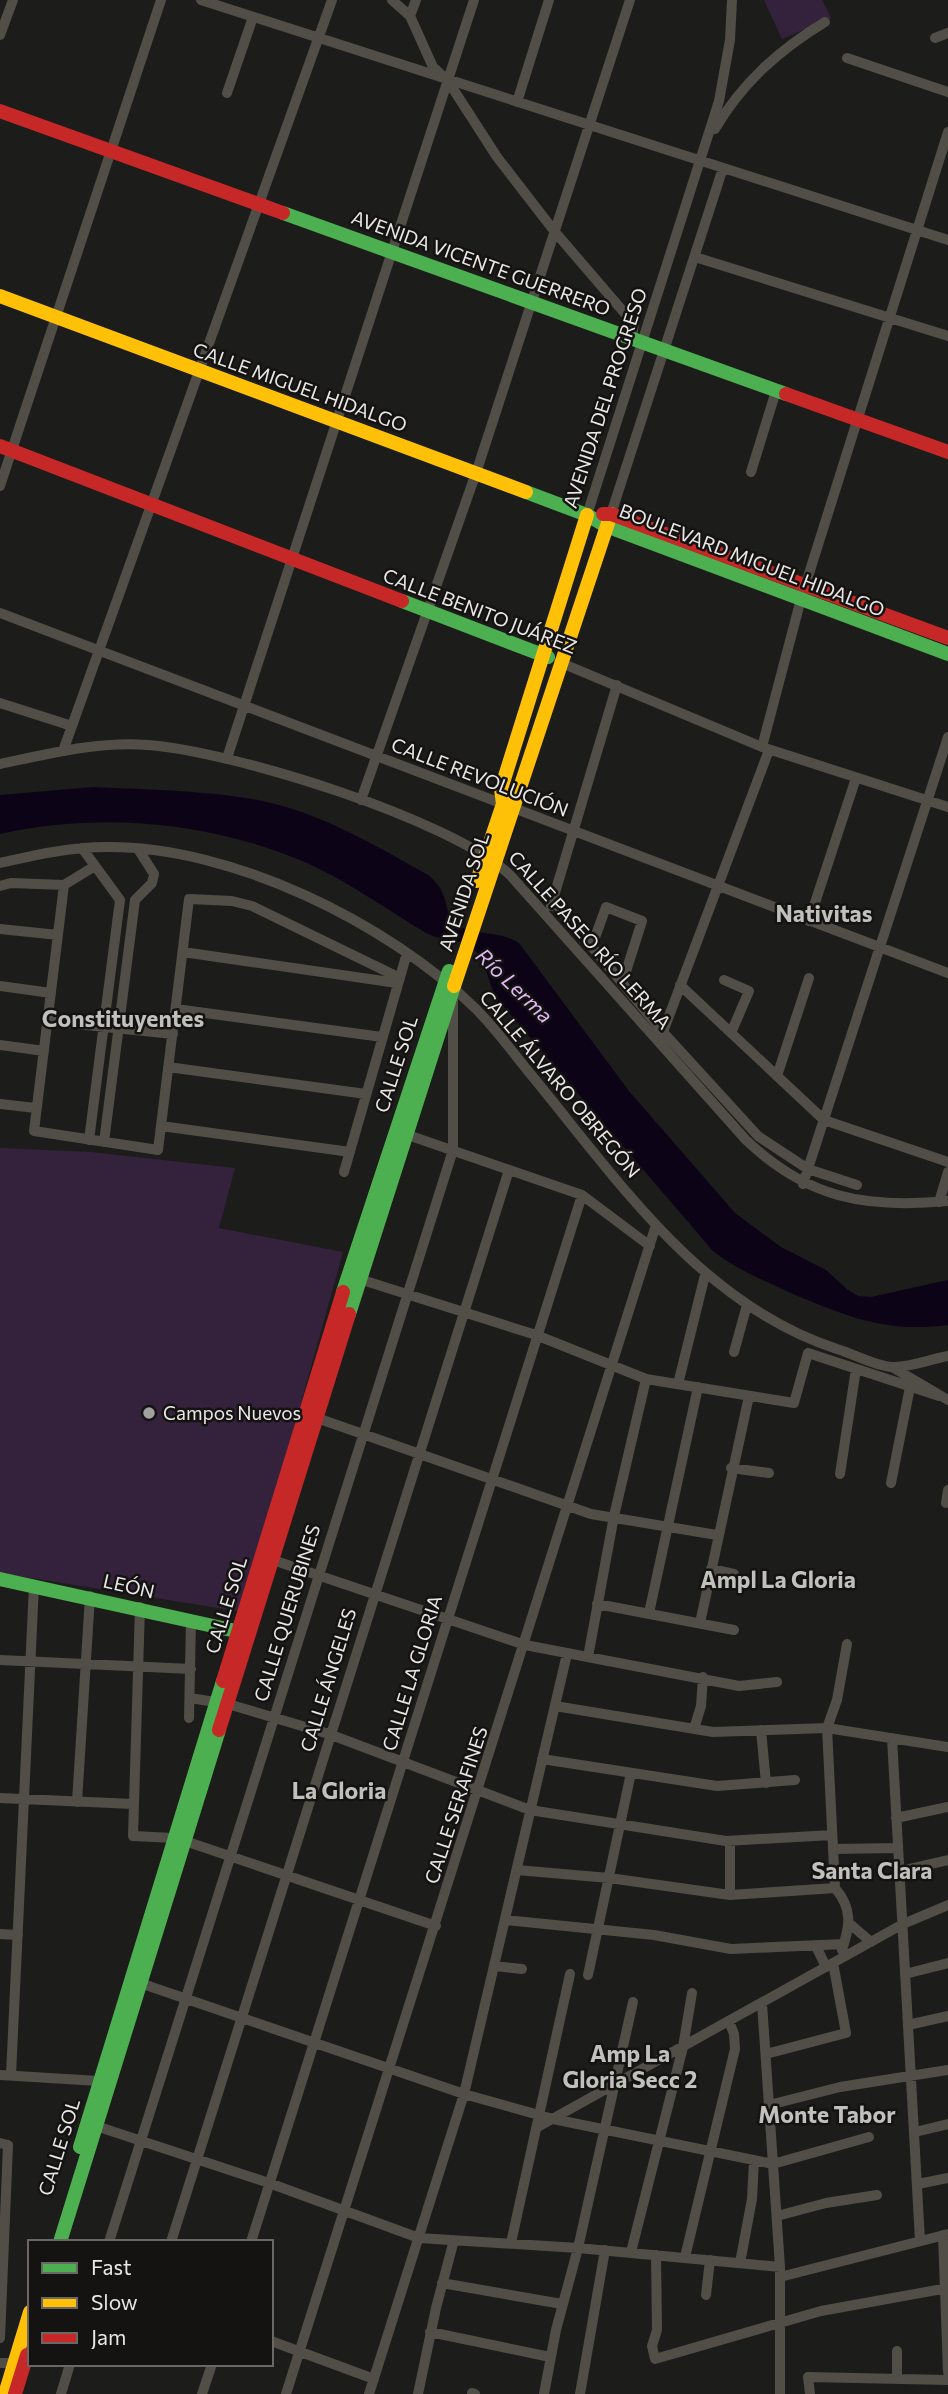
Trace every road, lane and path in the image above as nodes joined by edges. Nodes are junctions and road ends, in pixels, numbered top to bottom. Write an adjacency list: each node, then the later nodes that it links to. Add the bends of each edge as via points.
1 (13, 0): 15 (street)
2 (161, 0): 27 (street)
3 (201, 0): 12 (street)
4 (332, 0): 16 (street)
5 (392, 0): 11 (street)
6 (416, 0): 11 (street)
7 (474, 0): 19 (street)
8 (549, 0): 22 (street)
9 (630, 0): 24 (street)
10 (732, 0): 26 (street, AVENIDA DEL PROGRESO, via 728,52)
11 (410, 16): 19 (street, via 433,67)
12 (253, 17): 16 (street); 21 (street)
13 (825, 22): 26 (street, via 753,77)
14 (948, 33): 17 (street)
15 (0, 35)
16 (318, 38): 19 (street); 30 (street)
17 (935, 38)
18 (847, 58): 20 (street)
19 (448, 81): 22 (street); 32 (street, via 497,158); 34 (street)
20 (948, 92)
21 (227, 93)
22 (517, 102): 24 (street)
23 (0, 111): 27 (street, AVENIDA VICENTE GUERRERO)
24 (589, 125): 28 (street); 32 (street)
25 (948, 132): 31 (street)
26 (708, 142): 28 (street, AVENIDA DEL PROGRESO)
27 (111, 151): 30 (street, AVENIDA VICENTE GUERRERO); 38 (street)
28 (702, 161): 29 (street); 41 (street, AVENIDA DEL PROGRESO)
29 (723, 168): 31 (street); 35 (street)
30 (259, 204): 34 (street, AVENIDA VICENTE GUERRERO); 43 (street)
31 (917, 230): 33 (street); 39 (street)
32 (555, 232): 37 (street); 41 (street, via 634,324)
33 (948, 240)
34 (391, 252): 37 (street, AVENIDA VICENTE GUERRERO); 46 (street)
35 (695, 257): 39 (street); 42 (street)
36 (0, 296): 38 (street, CALLE MIGUEL HIDALGO)
37 (532, 302): 41 (street, AVENIDA VICENTE GUERRERO); 50 (street)
38 (56, 317): 43 (street, CALLE MIGUEL HIDALGO); 47 (street)
39 (890, 317): 40 (street); 45 (street)
40 (948, 336)
41 (638, 340): 42 (street, AVENIDA VICENTE GUERRERO); 53 (street, AVENIDA DEL PROGRESO)
42 (664, 350): 44 (street, AVENIDA VICENTE GUERRERO); 54 (street)
43 (199, 370): 46 (street, CALLE MIGUEL HIDALGO); 52 (street)
44 (776, 391): 45 (street, AVENIDA VICENTE GUERRERO); 49 (street)
45 (857, 419): 48 (street, AVENIDA VICENTE GUERRERO); 56 (street)
46 (336, 421): 50 (street, CALLE MIGUEL HIDALGO); 55 (street)
47 (6, 448): 51 (street); 52 (street, CALLE BENITO JUÁREZ)
48 (948, 452)
49 (751, 472)
50 (476, 474): 53 (street, CALLE MIGUEL HIDALGO); 57 (street)
51 (0, 486)
52 (151, 504): 55 (street, CALLE BENITO JUÁREZ); 60 (street)
53 (587, 515): 54 (street, BOULEVARD MIGUEL HIDALGO); 62 (street, AVENIDA DEL PROGRESO)
54 (608, 520): 56 (street, BOULEVARD MIGUEL HIDALGO); 63 (street)
55 (291, 558): 57 (street, CALLE BENITO JUÁREZ); 66 (street)
56 (803, 592): 59 (street, BOULEVARD MIGUEL HIDALGO); 61 (street, BOULEVARD MIGUEL HIDALGO); 69 (street)
57 (428, 611): 62 (street, CALLE BENITO JUÁREZ); 71 (street)
58 (0, 613): 60 (street, CALLE REVOLUCIÓN)
59 (948, 638)
60 (99, 651): 66 (street, CALLE REVOLUCIÓN); 67 (street)
61 (948, 654)
62 (542, 655): 63 (street, CALLE BENITO JUÁREZ); 77 (street, AVENIDA DEL PROGRESO, via 501,789)
63 (559, 662): 64 (street, CALLE BENITO JUÁREZ); 77 (street)
64 (617, 685): 69 (street, CALLE BENITO JUÁREZ); 79 (street)
65 (0, 703): 67 (street)
66 (242, 705): 71 (street, CALLE REVOLUCIÓN); 72 (street)
67 (72, 726): 70 (street)
68 (948, 737): 76 (street)
69 (765, 749): 74 (street, CALLE BENITO JUÁREZ); 87 (street)
70 (63, 751): 72 (street, CALLE PASEO RÍO LERMA, via 145,744); 73 (street, CALLE PASEO RÍO LERMA)
71 (376, 757): 75 (street); 77 (street, CALLE REVOLUCIÓN)
72 (227, 758): 75 (street, CALLE PASEO RÍO LERMA)
73 (0, 764)
74 (856, 778): 76 (street, CALLE BENITO JUÁREZ); 90 (street)
75 (361, 800): 82 (street, CALLE PASEO RÍO LERMA)
76 (927, 801): 78 (street, CALLE BENITO JUÁREZ); 94 (street)
77 (507, 806): 79 (street, CALLE REVOLUCIÓN); 82 (street, AVENIDA SOL)
78 (948, 807)
79 (573, 831): 87 (street, CALLE REVOLUCIÓN); 93 (street, via 552,904)
80 (82, 848): 81 (street, CALLE ÁLVARO OBREGÓN); 83 (street, CALLE ÁLVARO OBREGÓN); 84 (street)
81 (138, 849): 89 (street, via 154,874 152,883); 96 (street, CALLE ÁLVARO OBREGÓN, via 204,861 269,880 331,906)
82 (490, 858): 100 (street, AVENIDA SOL); 133 (street, CALLE PASEO RÍO LERMA, via 548,915 746,1140 772,1165)
83 (0, 863)
84 (95, 866): 85 (street); 88 (street)
85 (64, 885): 86 (street); 92 (street)
86 (0, 886)
87 (720, 886): 90 (street, CALLE REVOLUCIÓN); 103 (street)
88 (120, 900): 89 (street); 108 (street)
89 (135, 900): 109 (street)
90 (809, 921): 94 (street, CALLE REVOLUCIÓN)
91 (0, 929): 92 (street)
92 (58, 935): 105 (street)
93 (592, 946): 102 (street); 102 (street, via 606,907 642,921)
94 (880, 948): 97 (street, CALLE REVOLUCIÓN); 121 (street)
95 (183, 952): 99 (street); 99 (street, via 189,899 232,901 252,906); 106 (street)
96 (407, 953): 99 (street); 100 (street, CALLE ÁLVARO OBREGÓN)
97 (948, 973)
98 (809, 978): 117 (street)
99 (397, 980): 113 (street)
100 (450, 980): 123 (street, CALLE SOL); 126 (street, CALLE QUERUBINES); 137 (street, CALLE ÁLVARO OBREGÓN); 140 (street, CALLE SOL)
101 (724, 980): 111 (street, via 749,991)
102 (623, 982): 110 (street)
103 (680, 985): 110 (street); 111 (street)
104 (0, 986): 105 (street)
105 (51, 993): 107 (street)
106 (176, 1009): 112 (street); 113 (street)
107 (47, 1021): 108 (street); 115 (street)
108 (103, 1027): 109 (street); 124 (street)
109 (119, 1029): 112 (street); 125 (street)
110 (663, 1032): 129 (street, via 758,1136)
111 (731, 1033): 117 (street)
112 (173, 1034): 116 (street)
113 (382, 1037): 118 (street)
114 (0, 1045): 115 (street)
115 (44, 1051): 120 (street)
116 (169, 1067): 118 (street); 122 (street)
117 (776, 1076): 121 (street)
118 (366, 1094): 127 (street)
119 (0, 1104): 120 (street)
120 (36, 1108): 124 (street, via 34,1131)
121 (824, 1121): 128 (street); 129 (street)
122 (161, 1126): 125 (street, via 158,1150); 127 (street)
123 (405, 1134): 126 (street); 140 (street, CALLE SOL)
124 (89, 1140): 125 (street)
125 (104, 1142)
126 (453, 1150): 130 (street); 141 (street, CALLE QUERUBINES)
127 (350, 1152): 131 (street)
128 (948, 1162)
129 (808, 1169): 133 (street); 134 (street)
130 (509, 1170): 135 (street); 143 (street, CALLE ÁNGELES)
131 (344, 1172)
132 (948, 1172): 136 (street)
133 (803, 1184): 136 (street, CALLE PASEO RÍO LERMA, via 858,1201)
134 (857, 1185)
135 (582, 1195): 138 (street); 144 (street, CALLE LA GLORIA)
136 (943, 1202)
137 (656, 1225): 138 (street, CALLE SERAFINES); 139 (street, CALLE ÁLVARO OBREGÓN)
138 (650, 1246): 147 (street, CALLE SERAFINES)
139 (705, 1275): 142 (street, CALLE ÁLVARO OBREGÓN); 151 (street)
140 (354, 1277): 141 (street); 156 (street, CALLE SOL); 170 (street, CALLE SOL)
141 (406, 1294): 143 (street); 157 (street, CALLE QUERUBINES)
142 (747, 1305): 145 (street); 148 (street, CALLE ÁLVARO OBREGÓN, via 817,1342)
143 (463, 1312): 144 (street); 158 (street, CALLE ÁNGELES)
144 (536, 1335): 147 (street); 162 (street, CALLE LA GLORIA)
145 (734, 1352)
146 (948, 1356): 148 (street)
147 (614, 1366): 150 (street); 166 (street, CALLE SERAFINES)
148 (892, 1367): 155 (street, CALLE ÁLVARO OBREGÓN)
149 (856, 1369): 153 (street); 154 (street, via 808,1353 794,1403); 161 (street)
150 (646, 1379): 151 (street); 167 (street)
151 (678, 1384): 152 (street)
152 (698, 1387): 154 (street); 168 (street)
153 (909, 1387): 155 (street); 163 (street)
154 (749, 1396): 159 (street)
155 (943, 1398)
156 (317, 1418): 157 (street); 170 (street, CALLE SOL)
157 (361, 1433): 158 (street); 172 (street, CALLE QUERUBINES)
158 (418, 1452): 162 (street); 176 (street, CALLE ÁNGELES)
159 (731, 1468): 160 (street); 169 (street)
160 (769, 1473)
161 (841, 1475)
162 (491, 1478): 166 (street); 181 (street, CALLE LA GLORIA)
163 (891, 1483)
164 (948, 1490): 165 (street)
165 (946, 1503)
166 (569, 1505): 167 (street, via 591,1514); 187 (street, CALLE SERAFINES)
167 (614, 1516): 168 (street); 178 (street)
168 (668, 1526): 169 (street); 180 (street)
169 (717, 1535): 171 (street)
170 (267, 1558): 172 (street); 185 (street, CALLE SOL)
171 (710, 1569): 173 (street); 183 (street)
172 (317, 1574): 176 (street); 200 (street, CALLE QUERUBINES)
173 (734, 1574)
174 (0, 1579): 175 (street, LEÓN)
175 (34, 1585): 177 (street, LEÓN); 191 (street)
176 (374, 1593): 181 (street); 205 (street, CALLE ÁNGELES)
177 (90, 1597): 179 (street, LEÓN); 192 (street)
178 (597, 1605): 180 (street); 189 (street)
179 (140, 1608): 182 (street, LEÓN); 193 (street)
180 (649, 1614): 183 (street)
181 (447, 1618): 187 (street); 209 (street, CALLE LA GLORIA)
182 (191, 1620): 185 (street, LEÓN); 194 (street)
183 (700, 1623): 184 (street)
184 (734, 1630)
185 (243, 1633): 198 (street, CALLE SOL)
186 (847, 1644): 202 (street)
187 (525, 1646): 188 (street); 213 (street, CALLE SERAFINES)
188 (567, 1654): 189 (street); 199 (street)
189 (587, 1657): 195 (street)
190 (0, 1660): 191 (street)
191 (32, 1661): 192 (street); 215 (street)
192 (86, 1664): 193 (street); 216 (street)
193 (138, 1666): 194 (street); 217 (street)
194 (191, 1669): 197 (street)
195 (703, 1677): 196 (street, via 739,1686); 203 (street)
196 (777, 1682)
197 (190, 1698): 198 (street); 201 (street)
198 (222, 1703): 200 (street); 223 (street, CALLE SOL)
199 (555, 1706): 203 (street); 208 (street)
200 (273, 1716): 205 (street); 227 (street, CALLE QUERUBINES)
201 (189, 1718)
202 (827, 1727): 204 (street); 206 (street); 222 (street)
203 (694, 1729): 204 (street)
204 (761, 1730): 212 (street)
205 (329, 1734): 209 (street); 231 (street, CALLE ÁNGELES)
206 (892, 1738): 207 (street); 220 (street)
207 (948, 1747)
208 (542, 1759): 210 (street); 219 (street)
209 (403, 1760): 213 (street); 235 (street, CALLE LA GLORIA)
210 (631, 1773): 212 (street, via 717,1786); 221 (street)
211 (795, 1780): 212 (street)
212 (766, 1783)
213 (479, 1789): 219 (street); 240 (street, CALLE SERAFINES)
214 (0, 1798): 215 (street)
215 (26, 1799): 216 (street); 243 (street)
216 (77, 1802): 217 (street)
217 (134, 1804): 223 (street, via 133,1836)
218 (948, 1807): 220 (street)
219 (530, 1810): 221 (street); 229 (street)
220 (896, 1818): 225 (street)
221 (620, 1826): 224 (street); 232 (street)
222 (832, 1835): 224 (street); 226 (street)
223 (179, 1840): 227 (street); 254 (street, CALLE SOL)
224 (730, 1842): 234 (street)
225 (898, 1847): 226 (street); 230 (street)
226 (833, 1849): 233 (street)
227 (229, 1856): 231 (street); 256 (street, CALLE QUERUBINES)
228 (948, 1860): 230 (street)
229 (517, 1870): 232 (street); 237 (street)
230 (900, 1871): 239 (street)
231 (285, 1875): 235 (street); 260 (street, CALLE ÁNGELES)
232 (609, 1878): 234 (street); 241 (street)
233 (835, 1888): 234 (street); 238 (street, via 846,1905)
234 (730, 1895)
235 (358, 1900): 240 (street); 263 (street, CALLE LA GLORIA)
236 (948, 1905): 239 (street)
237 (506, 1920): 241 (street); 249 (street)
238 (850, 1924): 244 (street); 245 (street)
239 (903, 1924): 244 (street); 251 (street)
240 (436, 1926): 266 (street, CALLE SERAFINES)
241 (598, 1929): 246 (street, via 731,1949); 253 (street)
242 (0, 1934): 243 (street)
243 (18, 1935): 269 (street)
244 (871, 1942): 248 (street)
245 (844, 1944): 246 (street); 248 (street)
246 (816, 1946): 248 (street)
247 (948, 1963): 251 (street)
248 (833, 1964): 258 (street); 265 (street, via 846,2034)
249 (495, 1966): 250 (street); 273 (street)
250 (522, 1969)
251 (905, 1974): 262 (street)
252 (570, 1975): 275 (street)
253 (588, 1975)
254 (135, 1981): 256 (street); 271 (street, CALLE SOL); 278 (street, CALLE SOL)
255 (692, 1993): 264 (street)
256 (185, 1998): 260 (street); 283 (street, CALLE QUERUBINES)
257 (633, 2002): 272 (street)
258 (762, 2003): 261 (street); 265 (street)
259 (948, 2016): 262 (street)
260 (241, 2018): 263 (street); 287 (street, CALLE ÁNGELES)
261 (729, 2021): 264 (street); 286 (street, via 735,2049)
262 (908, 2025): 270 (street)
263 (314, 2042): 266 (street); 291 (street, CALLE LA GLORIA)
264 (683, 2047): 272 (street); 284 (street)
265 (766, 2054): 274 (street)
266 (390, 2069): 273 (street); 294 (street, CALLE SERAFINES)
267 (948, 2070): 270 (street)
268 (0, 2075): 269 (street)
269 (11, 2075): 271 (street)
270 (912, 2078): 274 (street, via 840,2087); 281 (street)
271 (99, 2081): 299 (street, CALLE SOL)
272 (616, 2084): 276 (street); 280 (street)
273 (464, 2094): 275 (street); 298 (street)
274 (769, 2105): 289 (street)
275 (539, 2115): 276 (street); 279 (street)
276 (553, 2119): 279 (street); 280 (street)
277 (948, 2124): 281 (street)
278 (96, 2126): 283 (street); 300 (street, CALLE SOL)
279 (536, 2128): 306 (street)
280 (605, 2129): 284 (street); 307 (street)
281 (915, 2132): 292 (street)
282 (869, 2137): 289 (street)
283 (140, 2140): 287 (street); 301 (street, CALLE QUERUBINES)
284 (659, 2140): 286 (street); 309 (street)
285 (4, 2144): 296 (street)
286 (711, 2151): 288 (street); 311 (street)
287 (197, 2158): 291 (street); 302 (street, CALLE ÁNGELES)
288 (754, 2160): 289 (street); 313 (street)
289 (773, 2164): 295 (street)
290 (948, 2178): 292 (street)
291 (270, 2183): 294 (street); 303 (street, CALLE LA GLORIA)
292 (918, 2184): 305 (street)
293 (877, 2195): 295 (street)
294 (346, 2210): 298 (street); 324 (street, CALLE SERAFINES)
295 (777, 2216): 314 (street)
296 (2, 2225): 322 (street)
297 (945, 2234): 305 (street); 316 (street)
298 (419, 2238): 304 (street); 332 (street)
299 (52, 2240)
300 (61, 2240)
301 (109, 2240)
302 (172, 2240)
303 (252, 2240)
304 (454, 2240): 306 (street); 315 (street)
305 (920, 2241): 314 (street)
306 (511, 2243): 307 (street)
307 (578, 2248): 308 (street); 318 (street)
308 (605, 2250): 309 (street); 343 (street)
309 (631, 2252): 310 (street)
310 (656, 2255): 311 (street); 320 (street, via 657,2330 652,2346 656,2359)
311 (685, 2257): 312 (street)
312 (710, 2260): 313 (street); 317 (street)
313 (740, 2263): 314 (street)
314 (780, 2272): 320 (street)
315 (442, 2283): 318 (street); 321 (street)
316 (946, 2289): 320 (street); 331 (street)
317 (706, 2295)
318 (562, 2304): 327 (street)
319 (28, 2316): 328 (street)
320 (780, 2321): 344 (street)
321 (430, 2332): 327 (street); 341 (street)
322 (0, 2338)
323 (273, 2342): 324 (street)
324 (301, 2351): 332 (street); 339 (street, CALLE SERAFINES)
325 (897, 2351): 333 (street)
326 (28, 2352): 336 (street)
327 (550, 2357): 342 (street)
328 (7, 2363): 335 (street)
329 (69, 2366): 337 (street)
330 (211, 2366): 338 (street)
331 (948, 2372)
332 (374, 2379): 340 (street)
333 (897, 2379): 334 (street); 345 (street, via 808,2377)
334 (948, 2380)
335 (5, 2394)
336 (15, 2394)
337 (61, 2394)
338 (202, 2394)
339 (286, 2394)
340 (369, 2394)
341 (418, 2394)
342 (544, 2394)
343 (580, 2394)
344 (780, 2394)
345 (810, 2394)

